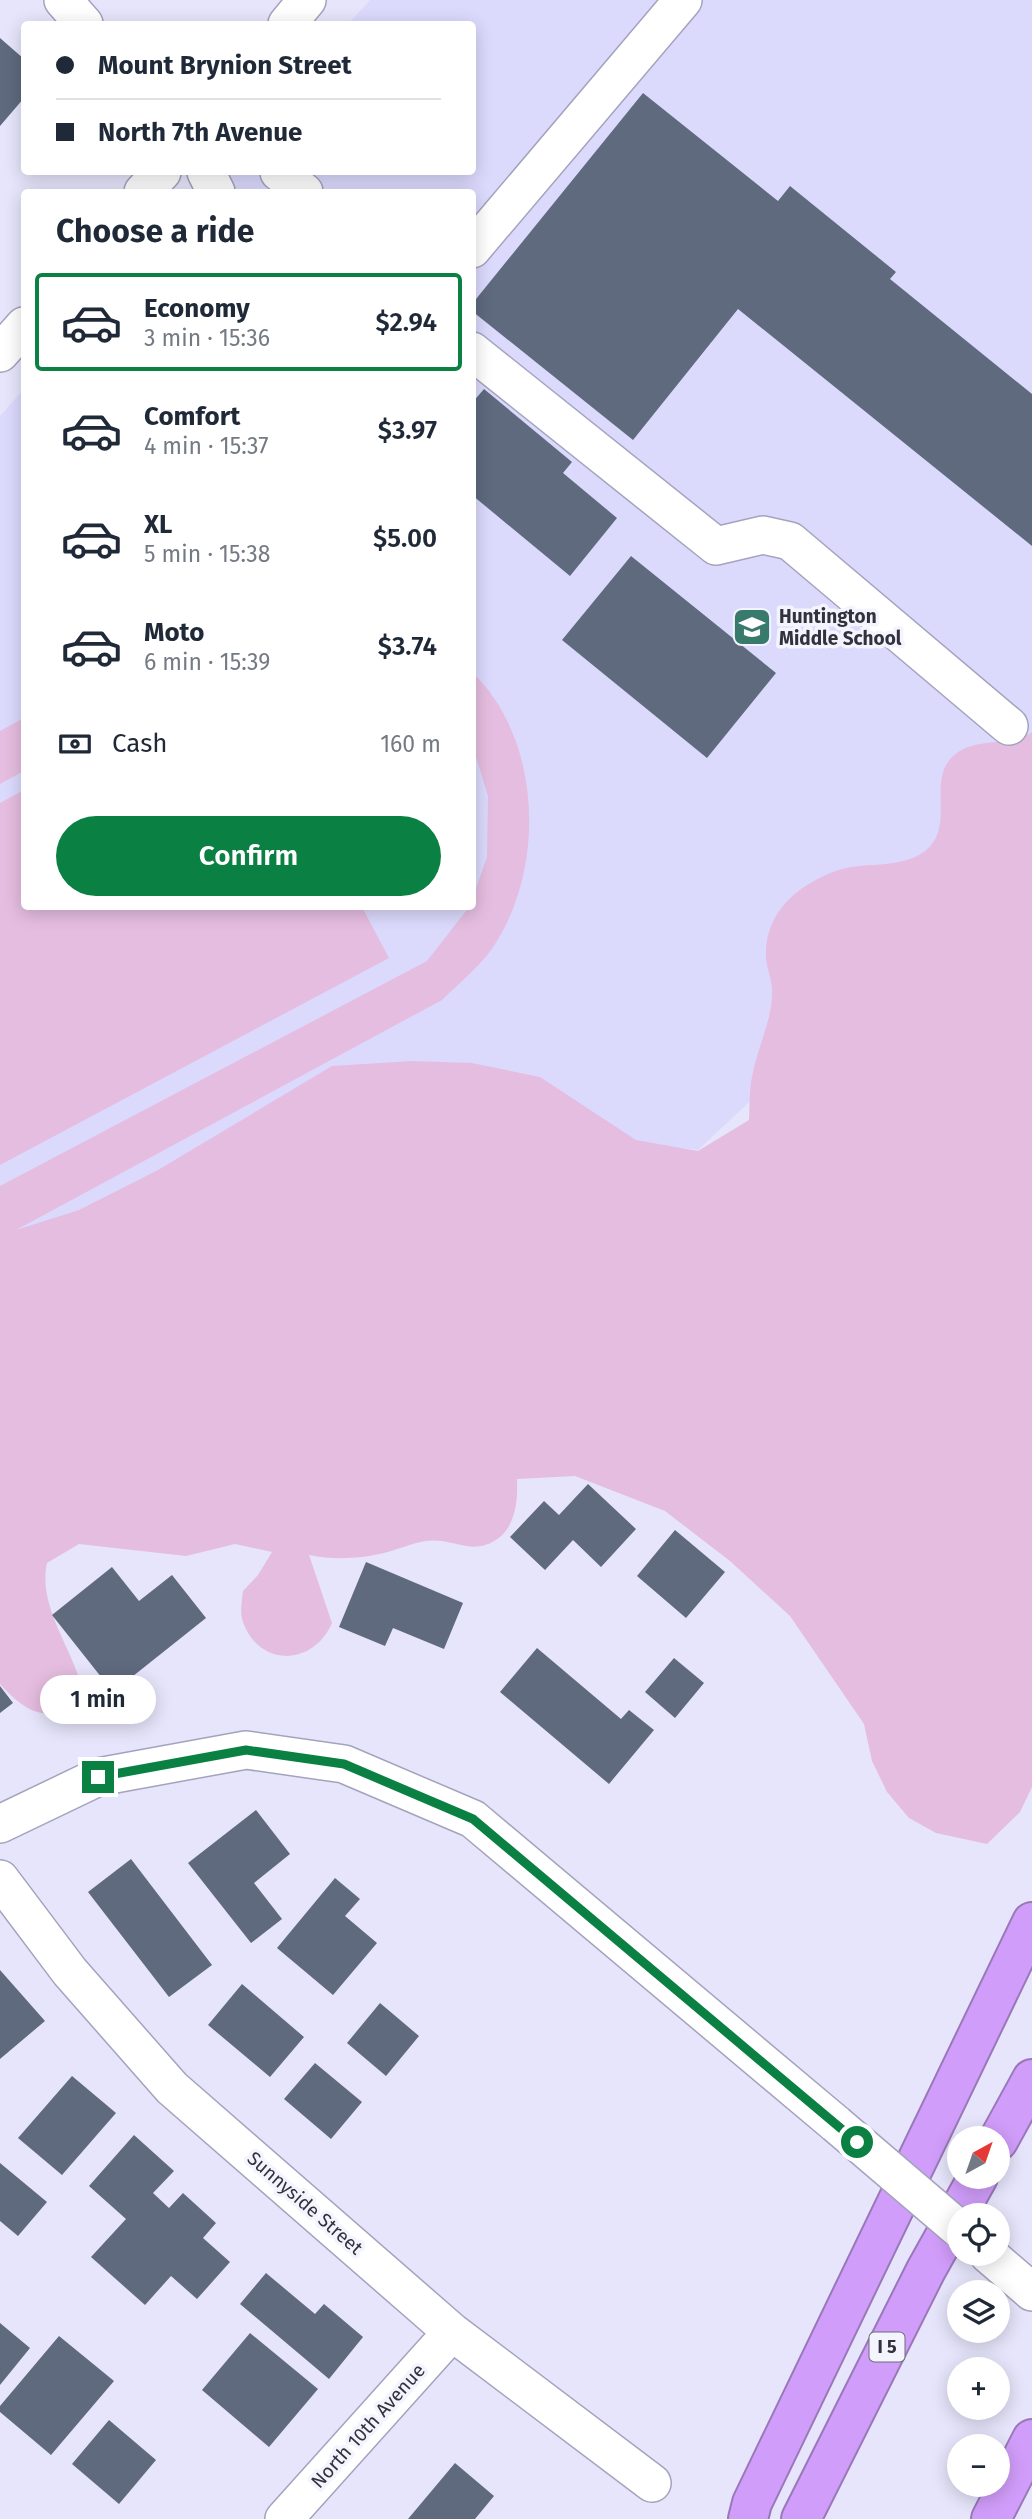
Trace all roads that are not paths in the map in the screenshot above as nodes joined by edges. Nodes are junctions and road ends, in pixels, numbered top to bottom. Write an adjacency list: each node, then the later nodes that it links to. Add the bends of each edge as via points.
1 (63, 0): 4 (street)
2 (307, 0): 5 (street)
3 (683, 0): 10 (street)
4 (81, 21)
5 (290, 21)
6 (159, 175): 8 (street)
7 (283, 175): 9 (street)
8 (146, 189)
9 (300, 189)
10 (476, 244)
11 (21, 329): 12 (street)
12 (0, 353)
13 (476, 354): 14 (street, via 716,546 763,535 790,541)
14 (1009, 726)
15 (0, 1824): 21 (street, bridge, via 98,1777 246,1750 344,1764 473,1819)
16 (0, 1879): 24 (street, Sunnyside Street, via 70,1972 172,2088)
17 (1032, 1922): 28 (highway)
18 (1032, 2079): 19 (highway)
19 (1006, 2126)
20 (971, 2189): 29 (highway, I 5)
21 (947, 2219)
22 (1002, 2266): 23 (street)
23 (1032, 2291)
24 (452, 2332): 26 (street, Sunnyside Street); 27 (street, North 10th Avenue)
25 (1032, 2439): 30 (highway)
26 (652, 2483)
27 (284, 2519)
28 (748, 2519)
29 (801, 2519)
30 (991, 2519)

